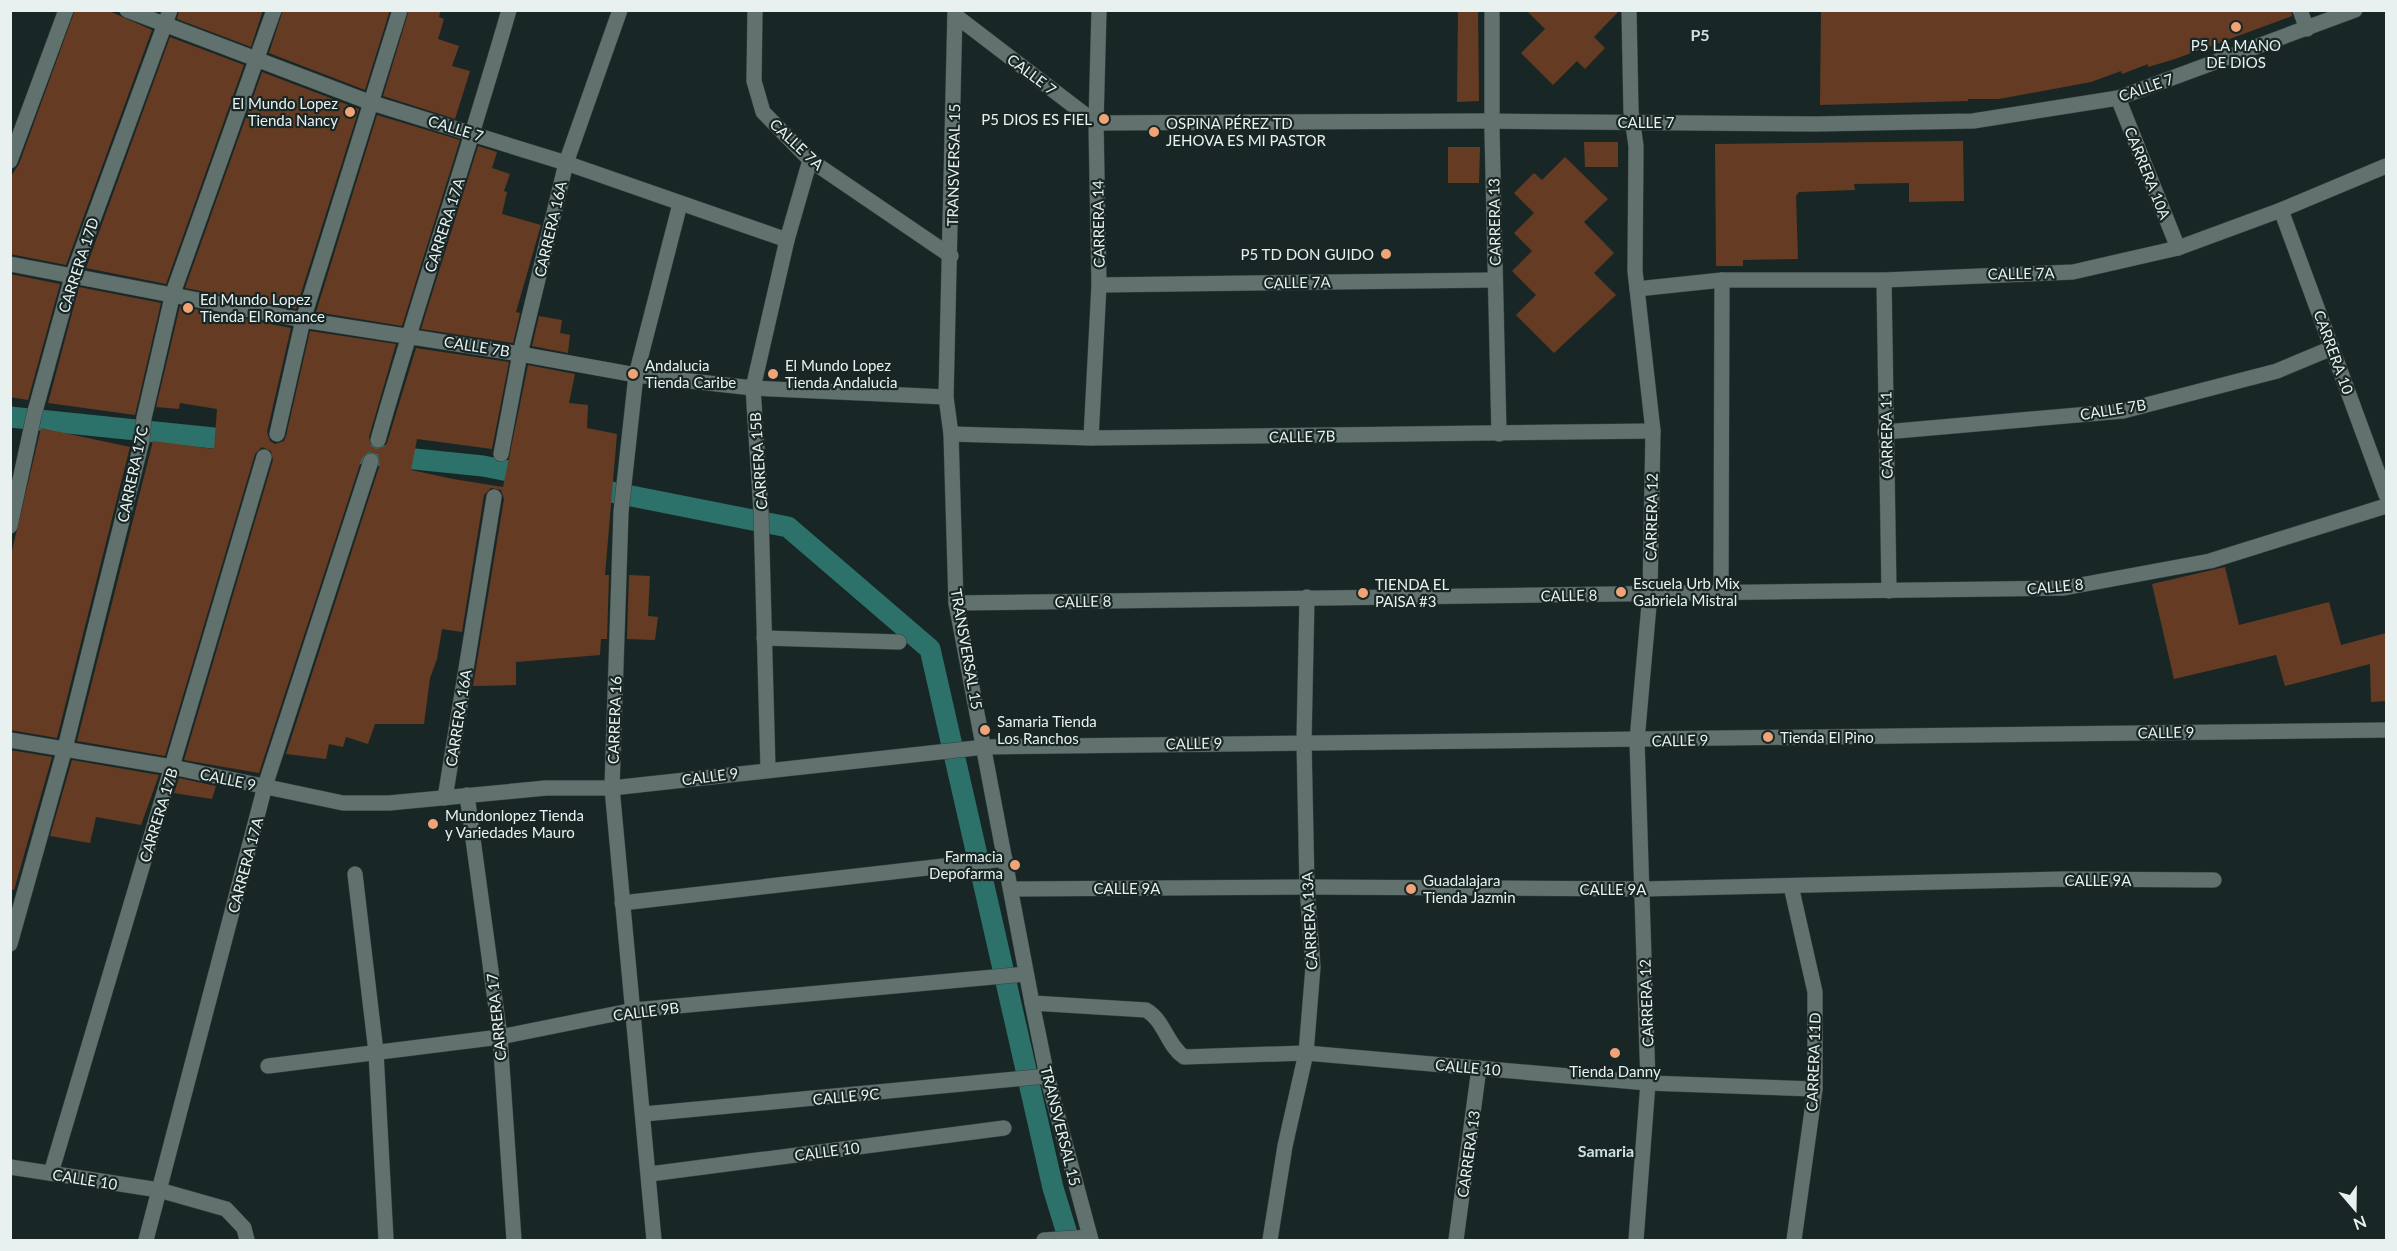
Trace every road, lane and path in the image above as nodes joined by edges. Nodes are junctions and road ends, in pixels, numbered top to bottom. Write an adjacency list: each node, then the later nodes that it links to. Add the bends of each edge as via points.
1 (66, 10): 25 (street)
2 (126, 10): 15 (street, CALLE 7)
3 (170, 10): 15 (street, CARRERA 17D)
4 (274, 10): 17 (street, CARRERA 17C)
5 (399, 10): 19 (street)
6 (509, 10): 23 (street, CARRERA 17A)
7 (620, 10): 26 (street, CARRERA 16A)
8 (755, 10): 24 (street, CALLE 7A, via 754,81 763,112)
9 (1099, 10): 22 (street, CARRERA 14)
10 (1492, 10): 20 (street, CARRERA 13)
11 (1629, 10): 21 (street, CARRERA 12)
12 (2300, 10): 16 (street)
13 (2355, 10): 16 (street, CALLE 7)
14 (956, 13): 22 (street, CALLE 7); 32 (street, TRANSVERSAL 15)
15 (164, 26): 17 (street, CALLE 7); 34 (street, CARRERA 17D)
16 (2307, 28): 18 (street, CALLE 7)
17 (255, 60): 19 (street, CALLE 7); 40 (street, CARRERA 17C)
18 (2118, 98): 21 (street, CALLE 7, via 1973,121); 31 (street, CARRERA 10A)
19 (369, 102): 23 (street, CALLE 7); 41 (street)
20 (1493, 121): 21 (street, CALLE 7); 22 (street, CALLE 7); 35 (street, CARRERA 13)
21 (1632, 122): 39 (street, CARRERA 12, via 1636,146)
22 (1096, 123): 38 (street, CARRERA 14)
23 (474, 134): 26 (street, CALLE 7); 42 (street, CARRERA 17A)
24 (810, 160): 30 (street, CARRERA 15B); 32 (street, CALLE 7A)
25 (10, 161)
26 (566, 163): 28 (street, CALLE 7); 44 (street, CARRERA 16A)
27 (2386, 166): 29 (street, CALLE 7A)
28 (680, 204): 30 (street, CALLE 7); 45 (street, CARRERA 16)
29 (2281, 210): 31 (street, CALLE 7A); 43 (street, CARRERA 10)
30 (787, 240): 46 (street, CARRERA 15B)
31 (2178, 248): 37 (street, CALLE 7A, via 2073,272)
32 (951, 256): 47 (street, TRANSVERSAL 15)
33 (10, 264): 34 (street, CALLE 7B)
34 (72, 277): 40 (street, CALLE 7B); 61 (street, CARRERA 17D, via 34,415)
35 (1495, 280): 38 (street, CALLE 7A); 52 (street, CARRERA 13)
36 (1722, 280): 37 (street, CALLE 7A); 39 (street, CALLE 7A); 63 (street)
37 (1884, 280): 49 (street, CARRERA 11)
38 (1099, 285): 53 (street, CARRERA 14)
39 (1637, 289): 48 (street, CARRERA 12)
40 (173, 294): 41 (street, CALLE 7B); 74 (street, CARRERA 17C, via 142,441)
41 (303, 320): 42 (street, CALLE 7B); 50 (street)
42 (407, 335): 44 (street, CALLE 7B); 54 (street, CARRERA 17A)
43 (2332, 348): 49 (street, CALLE 7B, via 2277,371 2123,411); 58 (street, CARRERA 10)
44 (520, 354): 45 (street, CALLE 7B); 55 (street, CARRERA 16A)
45 (636, 375): 46 (street, CALLE 7B); 78 (street, CARRERA 16, via 621,512)
46 (753, 388): 47 (street, CALLE 7B); 67 (street, CARRERA 15B)
47 (946, 397): 51 (street, TRANSVERSAL 15)
48 (1653, 430): 52 (street, CALLE 7B); 64 (street, CARRERA 12)
49 (1886, 432): 62 (street, CARRERA 11)
50 (277, 434)
51 (951, 434): 53 (street, CALLE 7B); 66 (street, TRANSVERSAL 15)
52 (1499, 434): 53 (street, CALLE 7B)
53 (1091, 438)
54 (378, 440)
55 (501, 454)
56 (264, 457): 75 (street, CARRERA 17B)
57 (371, 461): 77 (street, CARRERA 17A)
58 (2386, 495)
59 (494, 497): 80 (street, CARRERA 16A)
60 (2386, 506): 62 (street, CALLE 8, via 2210,561 2064,588)
61 (10, 526)
62 (1889, 591): 63 (street, CALLE 8)
63 (1722, 593): 64 (street, CALLE 8)
64 (1650, 594): 65 (street, CALLE 8); 71 (street, CARRERA 12)
65 (1307, 597): 66 (street, CALLE 8); 72 (street, CARRERA 13A)
66 (956, 603): 73 (street, TRANSVERSAL 15)
67 (764, 638): 68 (street); 76 (street, CARRERA 15B)
68 (899, 642)
69 (2386, 730): 71 (street, CALLE 9)
70 (10, 740): 74 (street, CALLE 9)
71 (1637, 740): 72 (street, CALLE 9); 87 (street, CARRERA 12)
72 (1304, 741): 73 (street, CALLE 9); 85 (street, CARRERA 13A)
73 (985, 747): 76 (street, CALLE 9); 81 (street, TRANSVERSAL 15)
74 (65, 748): 75 (street, CALLE 9); 89 (street, CARRERA 17C)
75 (172, 767): 77 (street, CALLE 9); 104 (street, CARRERA 17B)
76 (768, 769): 78 (street, CALLE 9)
77 (266, 786): 80 (street, CALLE 9, via 343,803); 106 (street, CARRERA 17A)
78 (612, 788): 79 (street, CALLE 9, via 546,788); 88 (street, CARRERA 16)
79 (468, 795): 80 (street, CALLE 9); 93 (street, CARRERA 17)
80 (445, 798)
81 (1005, 859): 86 (street, TRANSVERSAL 15); 88 (street)
82 (355, 874): 94 (street)
83 (2214, 880): 84 (street, CALLE 9A, via 2064,879)
84 (1791, 886): 87 (street, CALLE 9A); 100 (street, CARRERA 11D, via 1815,992)
85 (1307, 887): 86 (street, CALLE 9A); 87 (street, CALLE 9A); 95 (street, CARRERA 13A, via 1312,967)
86 (1011, 889): 90 (street, TRANSVERSAL 15)
87 (1643, 889): 99 (street, CARRERA 12)
88 (622, 903): 92 (street, CARRERA 16)
89 (10, 944)
90 (1020, 974): 91 (street, TRANSVERSAL 15); 92 (street, CALLE 9B)
91 (1032, 1003): 95 (street, CALLE 10, via 1146,1010 1157,1016 1176,1051 1184,1057); 98 (street, TRANSVERSAL 15)
92 (634, 1010): 93 (street, CALLE 9B); 101 (street, CARRERA 16)
93 (500, 1037): 94 (street, CALLE 9B); 111 (street, CARRERA 17)
94 (376, 1052): 96 (street, CALLE 9B); 110 (street)
95 (1306, 1053): 97 (street, CALLE 10); 114 (street, CARRERA 13A, via 1285,1146)
96 (268, 1066)
97 (1479, 1068): 99 (street, CALLE 10); 115 (street, CARRERA 13)
98 (1035, 1078): 101 (street, CALLE 9C); 107 (street, TRANSVERSAL 15)
99 (1648, 1083): 100 (street, CALLE 10); 116 (street, CARRERA 12)
100 (1815, 1089): 117 (street, CARRERA 11D)
101 (644, 1114): 105 (street, CARRERA 16)
102 (1004, 1128): 105 (street, CALLE 10)
103 (10, 1167): 104 (street, CALLE 10)
104 (51, 1173): 106 (street, CALLE 10)
105 (650, 1174): 112 (street, CARRERA 16)
106 (159, 1190): 108 (street, CARRERA 17A); 109 (street, CALLE 10, via 226,1209 244,1228)
107 (1086, 1238): 113 (street)
108 (146, 1240)
109 (247, 1240)
110 (386, 1240)
111 (513, 1240)
112 (654, 1240)
113 (1044, 1240)
114 (1270, 1240)
115 (1456, 1240)
116 (1636, 1240)
117 (1794, 1240)

